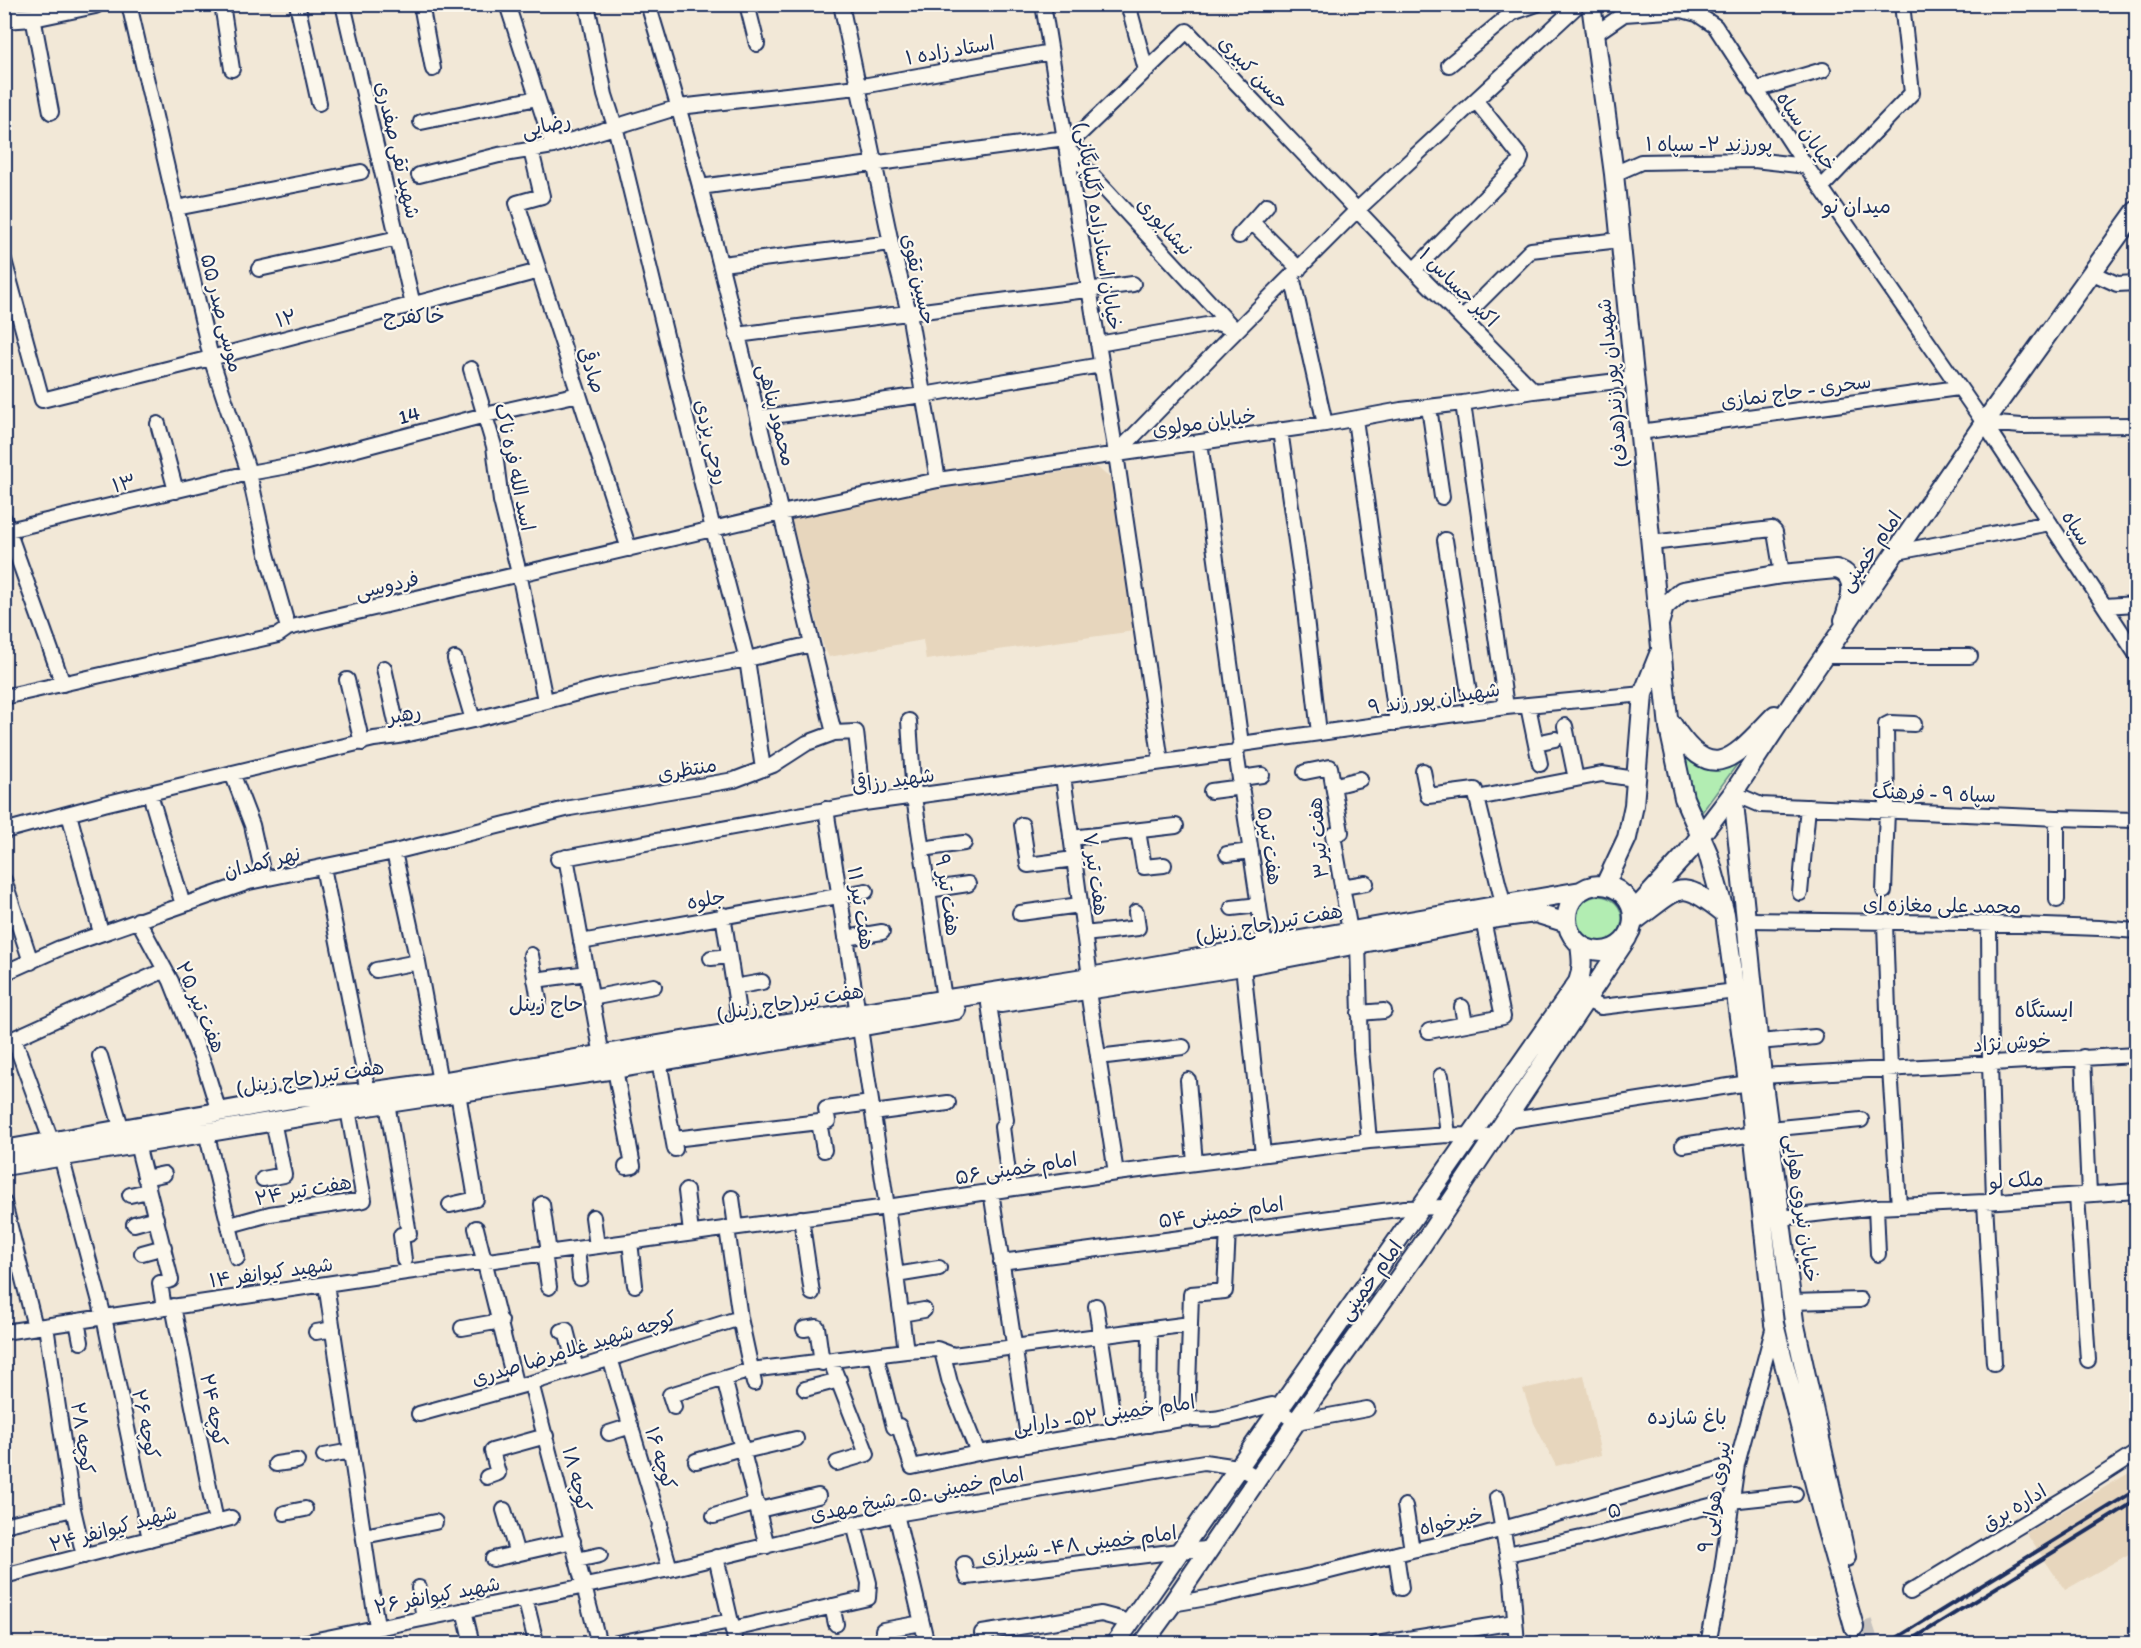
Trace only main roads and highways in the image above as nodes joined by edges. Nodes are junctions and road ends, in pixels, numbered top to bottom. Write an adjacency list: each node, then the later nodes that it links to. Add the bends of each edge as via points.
1 (94, 4): 3 (main road)
2 (1591, 4): 5 (main road, شهیدان پور زند(هدف), via 1614,174)
3 (4, 19)
4 (2136, 211): 6 (main road, امام خمینی)
5 (1658, 627): 6 (main road, via 1664,608 1682,591 1836,569 1849,577 1851,586); 7 (main road, شهیدان پور زند(هدف))
6 (1840, 633): 8 (main road, امام خمینی)
7 (1660, 649): 9 (main road, شهیدان پور زند(هدف)); 12 (main road, via 1643,694 1634,805 1627,838)
8 (1807, 681): 9 (main road, via 1728,759 1706,760 1697,755); 10 (main road, امام خمینی)
9 (1668, 718): 11 (main road, شهیدان پور زند(هدف), via 1684,798)
10 (1733, 793): 11 (main road, امام خمینی); 21 (main road, خیابان نیروی هوایی, via 1758,1042)
11 (1701, 835): 14 (main road, خیابان نیروی هوایی); 16 (main road, امام خمینی)
12 (1605, 885): 13 (main road); 16 (main road, via 1623,894 1629,902)
13 (1581, 891): 15 (main road, via 1569,905); 17 (main road, هفت تیر(حاج زینل), via 1503,903)
14 (1725, 914): 16 (main road, via 1697,892 1684,889 1674,892); 21 (main road, خیابان نیروی هوایی)
15 (1567, 923): 17 (main road, هفت تیر(حاج زینل), via 1535,913); 18 (main road)
16 (1631, 924): 18 (main road, via 1614,949 1591,951); 27 (main road, امام خمینی, via 1586,1000 1418,1251)
17 (1354, 937): 19 (main road, هفت تیر(حاج زینل), via 1265,947); 19 (main road, هفت تیر(حاج زینل), via 1243,966)
18 (1580, 945): 26 (main road, امام خمینی, via 1583,962 1578,982)
19 (1089, 984): 20 (main road, هفت تیر(حاج زینل), via 989,1004); 20 (main road, هفت تیر(حاج زینل), via 944,999)
20 (859, 1021): 23 (main road, هفت تیر(حاج زینل), via 615,1069 137,1144); 23 (main road, هفت تیر(حاج زینل), via 741,1031 440,1082 297,1098 122,1130)
21 (1755, 1079): 22 (main road, خیابان نیروی هوایی)
22 (1761, 1132): 22 (main road, خیابان نیروی هوایی, via 1781,1218 1792,1302 1859,1625 1825,1524 1774,1324)
23 (56, 1149): 24 (main road, هفت تیر(حاج زینل)); 25 (main road, هفت تیر(حاج زینل))
24 (4, 1150)
25 (4, 1166)
26 (1115, 1644)
27 (1143, 1644)

